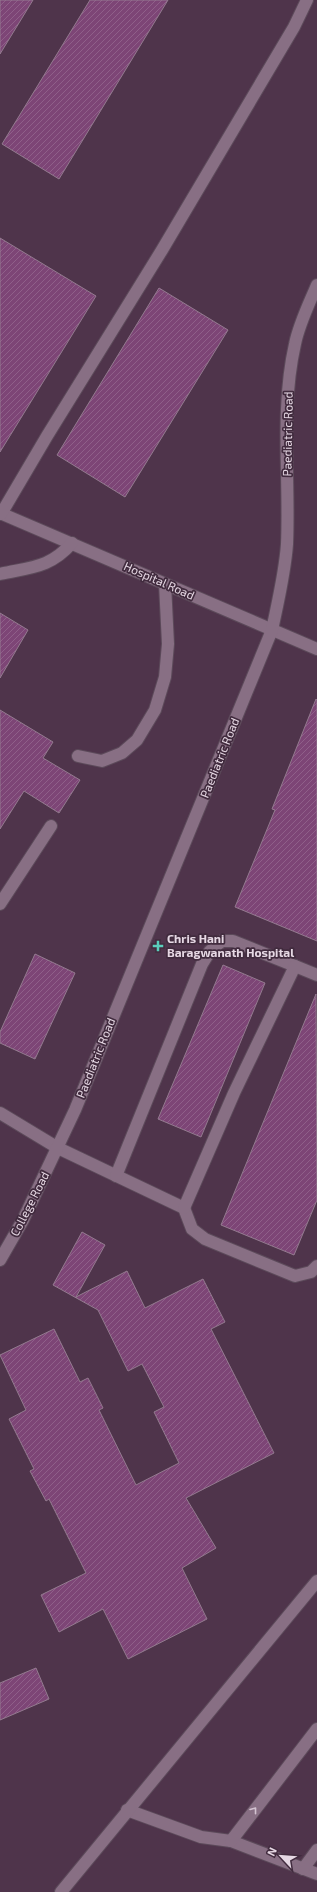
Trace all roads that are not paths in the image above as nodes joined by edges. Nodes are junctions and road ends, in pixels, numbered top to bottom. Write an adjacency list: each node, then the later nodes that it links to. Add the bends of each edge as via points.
1 (307, 0): 3 (lane, via 294,27 162,250)
2 (317, 285): 7 (lane, Paediatric Road, via 295,344 291,368 287,414 287,543 284,576)
3 (1, 514): 4 (lane, Hospital Road)
4 (72, 543): 5 (lane, via 61,556 45,564); 6 (lane, Hospital Road)
5 (0, 574)
6 (165, 584): 7 (lane, Hospital Road); 9 (lane, via 168,644 165,677 155,710 138,740 122,753 102,761)
7 (272, 630): 8 (lane, Hospital Road); 15 (lane, Paediatric Road)
8 (317, 649)
9 (78, 756)
10 (51, 826): 11 (lane)
11 (0, 904)
12 (295, 966): 13 (lane); 16 (lane, via 233,941 222,941 210,951 202,964); 17 (lane, via 234,1093)
13 (317, 975)
14 (0, 1113): 15 (lane)
15 (58, 1148): 16 (lane); 18 (lane, College Road, via 23,1220)
16 (116, 1176): 17 (lane)
17 (184, 1208): 19 (lane, via 192,1229 205,1239 295,1276 312,1272)
18 (0, 1260)
19 (317, 1266)
20 (317, 1580): 22 (lane)
21 (317, 1729): 23 (lane, one-way to 21)
22 (127, 1810): 23 (lane, via 201,1837); 27 (lane)
23 (230, 1841): 25 (lane)
24 (317, 1850): 25 (lane)
25 (303, 1869): 26 (lane)
26 (317, 1874)
27 (61, 1892)

